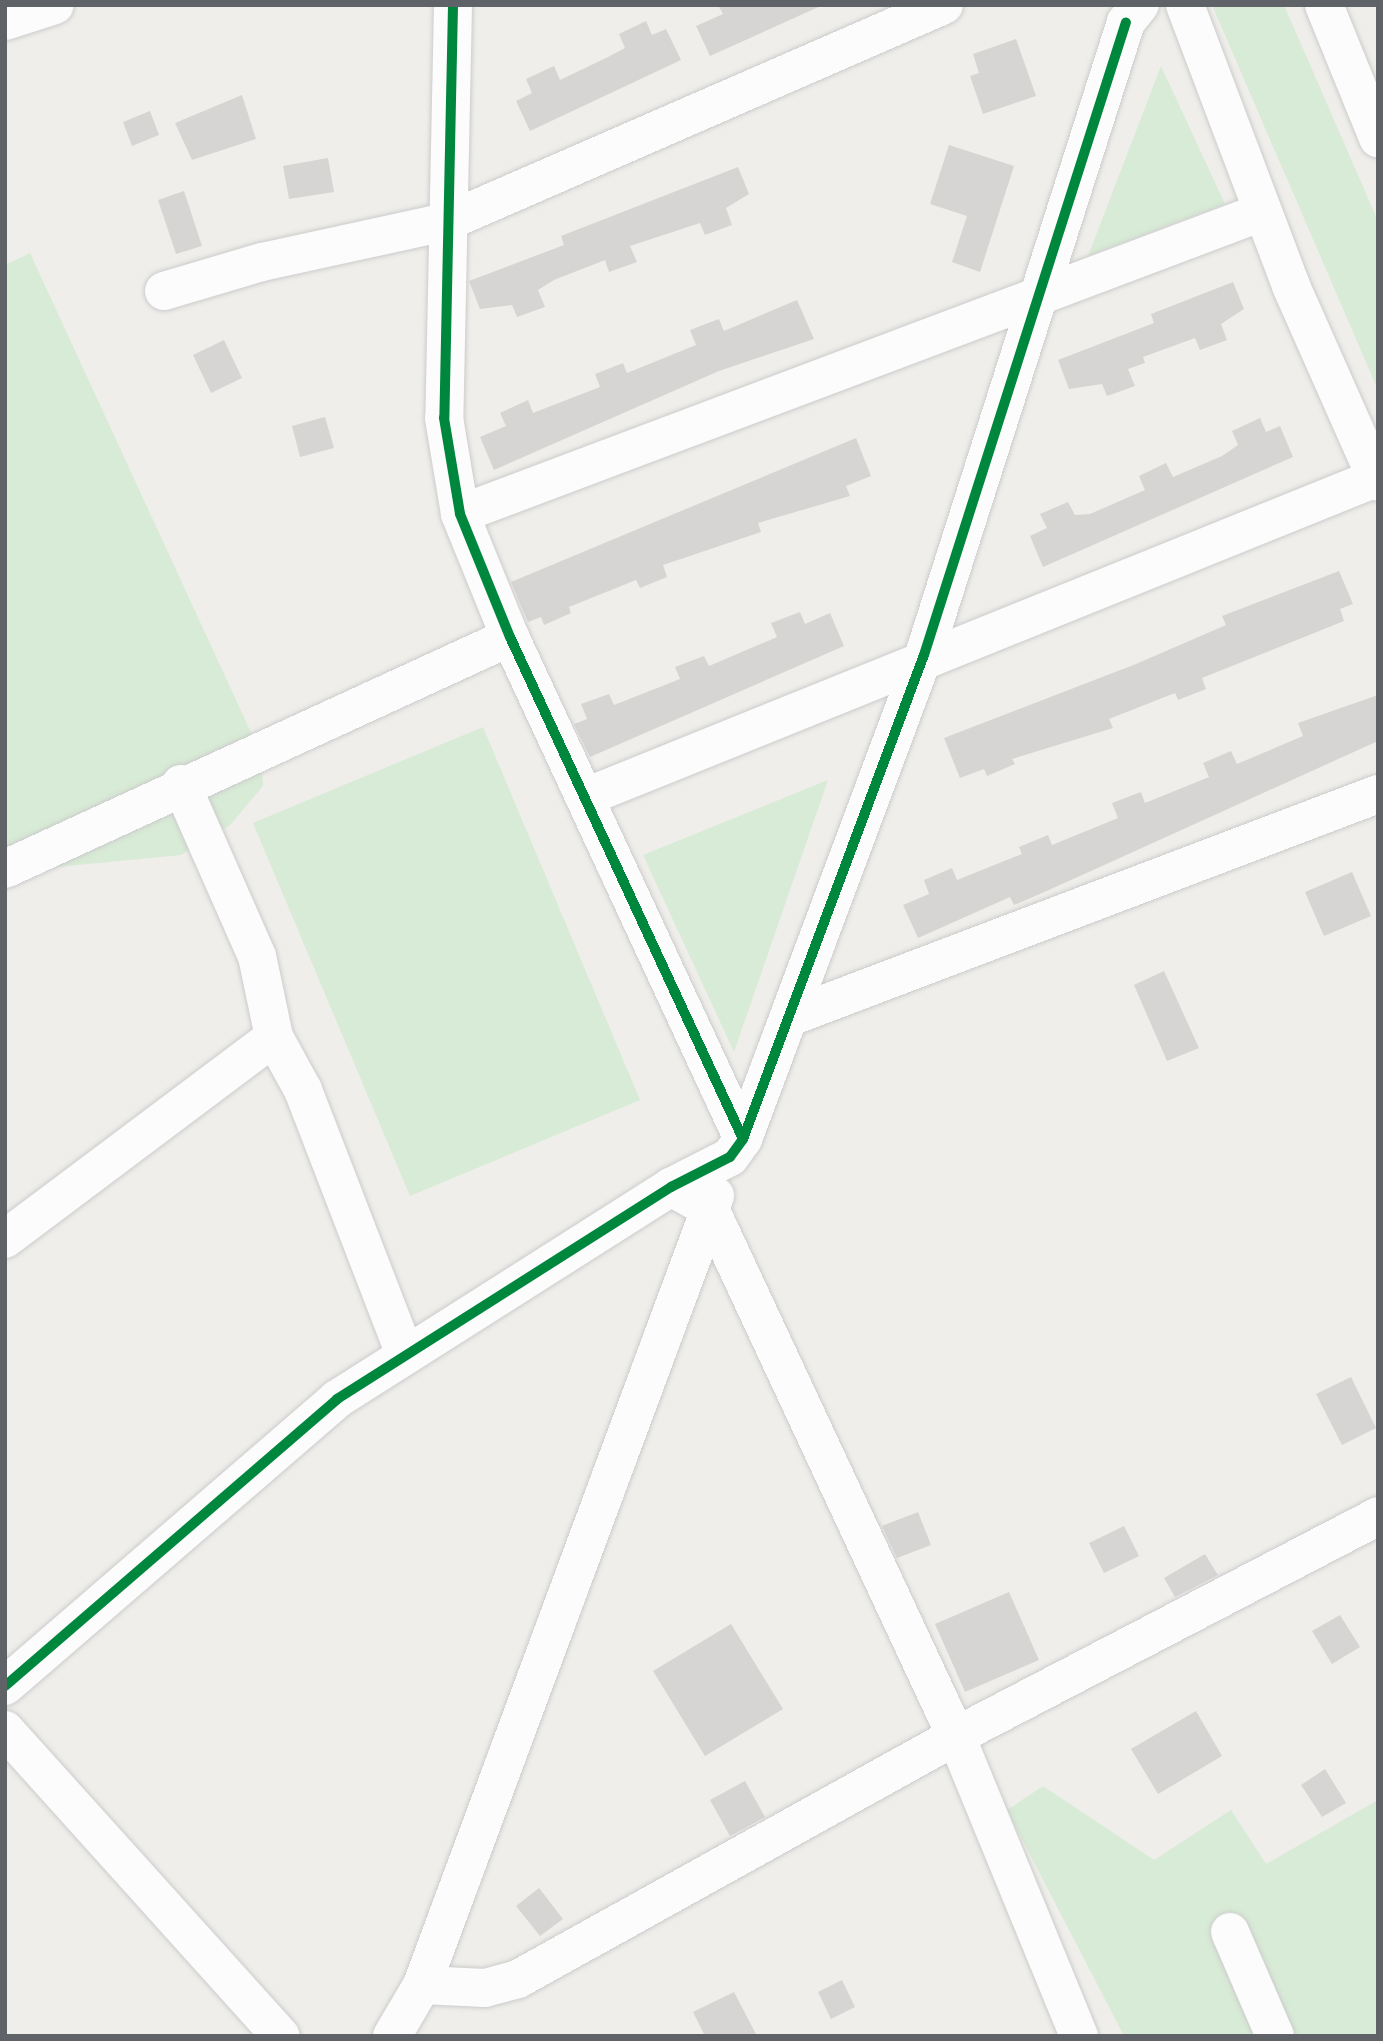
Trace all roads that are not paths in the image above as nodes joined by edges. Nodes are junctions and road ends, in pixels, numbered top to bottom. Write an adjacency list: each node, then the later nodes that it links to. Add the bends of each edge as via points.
1 (55, 5): 7 (street)
2 (453, 5): 10 (street)
3 (944, 5): 10 (street)
4 (1185, 5): 9 (street)
5 (1324, 5): 8 (street)
6 (1131, 11): 12 (street)
7 (5, 21)
8 (1378, 138)
9 (1262, 212): 12 (street); 13 (street)
10 (446, 222): 11 (street, via 262,262); 14 (street, via 444,418)
11 (164, 291)
12 (1038, 295): 14 (street); 16 (street)
13 (1377, 480): 16 (street)
14 (460, 514): 15 (street)
15 (510, 637): 17 (street); 19 (street)
16 (924, 655): 19 (street); 21 (street)
17 (181, 784): 20 (street); 22 (street, via 257,956)
18 (1378, 794): 21 (street)
19 (588, 796): 23 (street)
20 (5, 869)
21 (790, 1017): 23 (street)
22 (274, 1037): 26 (street); 27 (street, via 303,1090)
23 (736, 1148): 24 (street); 25 (street)
24 (671, 1187): 25 (street); 27 (street)
25 (710, 1209): 31 (street); 33 (street)
26 (5, 1239)
27 (404, 1352): 29 (street, via 259,1461)
28 (1378, 1516): 31 (street)
29 (5, 1686)
30 (5, 1730): 34 (street)
31 (956, 1736): 33 (street, via 518,1979 485,1988); 36 (street)
32 (1230, 1932): 37 (street)
33 (422, 1985): 35 (street)
34 (281, 2036)
35 (392, 2036)
36 (1079, 2036)
37 (1275, 2036)

